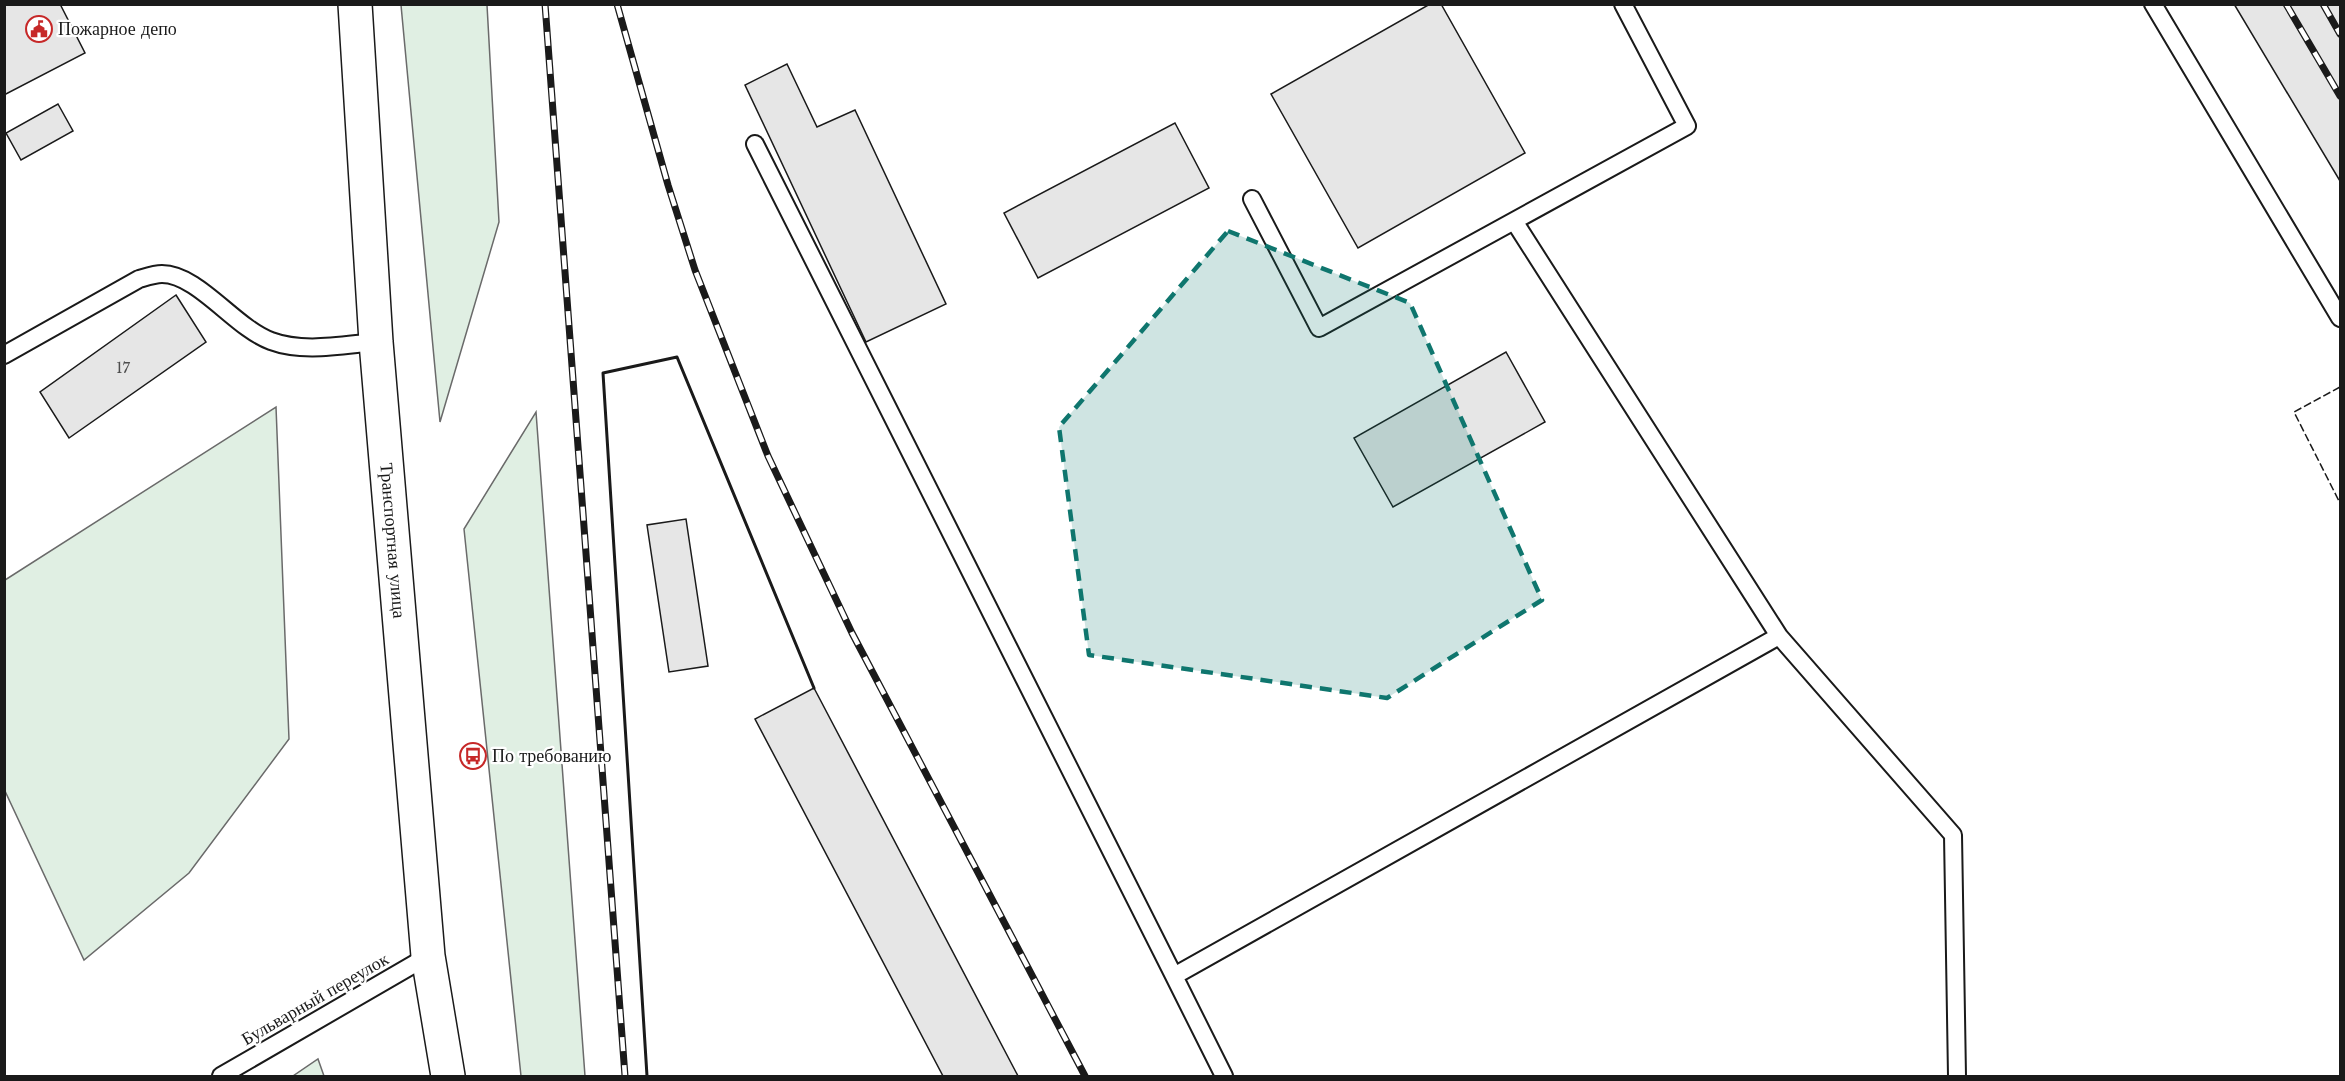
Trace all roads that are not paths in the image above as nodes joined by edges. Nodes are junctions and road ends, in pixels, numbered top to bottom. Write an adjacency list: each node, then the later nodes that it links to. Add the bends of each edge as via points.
1 (356, 4): 8 (main road, Транспортная улица)
2 (1623, 4): 6 (lane, via 1687,126)
3 (2153, 4): 7 (lane)
4 (755, 144): 12 (lane)
5 (1252, 199): 6 (lane, via 1319,328)
6 (1514, 221): 10 (lane)
7 (2340, 318)
8 (376, 342): 9 (lane, via 302,347 270,340 182,278 161,274 139,279); 11 (main road, Транспортная улица)
9 (4, 355)
10 (1779, 636): 12 (lane); 16 (lane, via 1953,835)
11 (428, 956): 13 (lane, Бульварный переулок); 14 (main road, Транспортная улица)
12 (1174, 976): 15 (lane)
13 (221, 1077)
14 (448, 1077)
15 (1224, 1077)
16 (1957, 1077)

